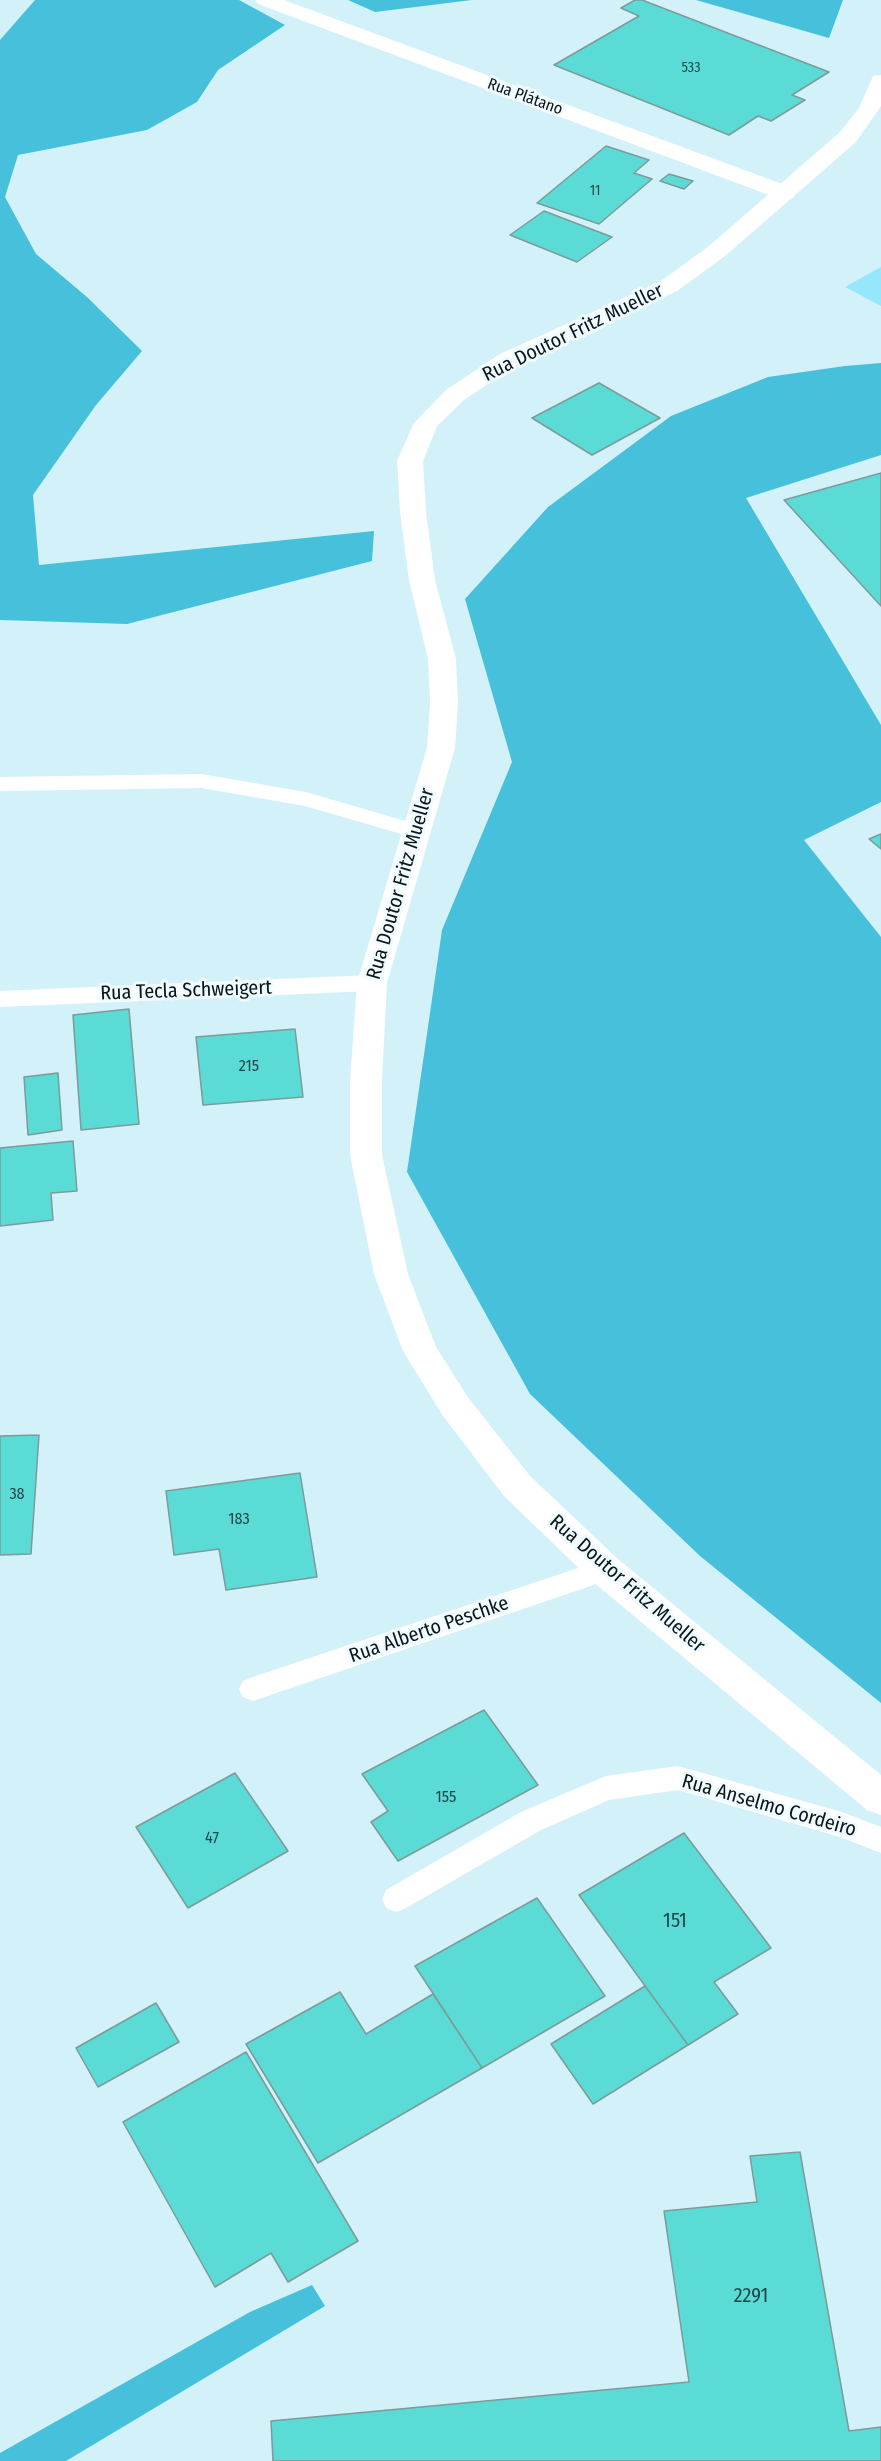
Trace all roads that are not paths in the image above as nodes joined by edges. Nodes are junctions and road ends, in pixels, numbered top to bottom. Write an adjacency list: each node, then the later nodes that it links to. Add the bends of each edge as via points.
1 (265, 0): 3 (street, Rua Plátano)
2 (881, 81): 3 (street, Rua Doutor Fritz Mueller, via 869,109 848,137)
3 (785, 193): 5 (street, Rua Doutor Fritz Mueller, via 669,286 509,359 455,395 426,423 410,461 413,512 423,580 442,660 444,704 441,748)
4 (0, 784): 5 (lane, via 201,781 306,799)
5 (415, 831): 6 (street, Rua Doutor Fritz Mueller)
6 (372, 983): 7 (lane, Rua Tecla Schweigert); 8 (street, Rua Doutor Fritz Mueller, via 366,1155 391,1274 420,1351 454,1406 517,1486)
7 (0, 999)
8 (605, 1570): 9 (lane, Rua Alberto Peschke); 10 (street, Rua Doutor Fritz Mueller)
9 (253, 1689)
10 (881, 1798)
11 (881, 1840): 12 (lane, Rua Anselmo Cordeiro, via 678,1778 595,1792 531,1821)
12 (396, 1899)

